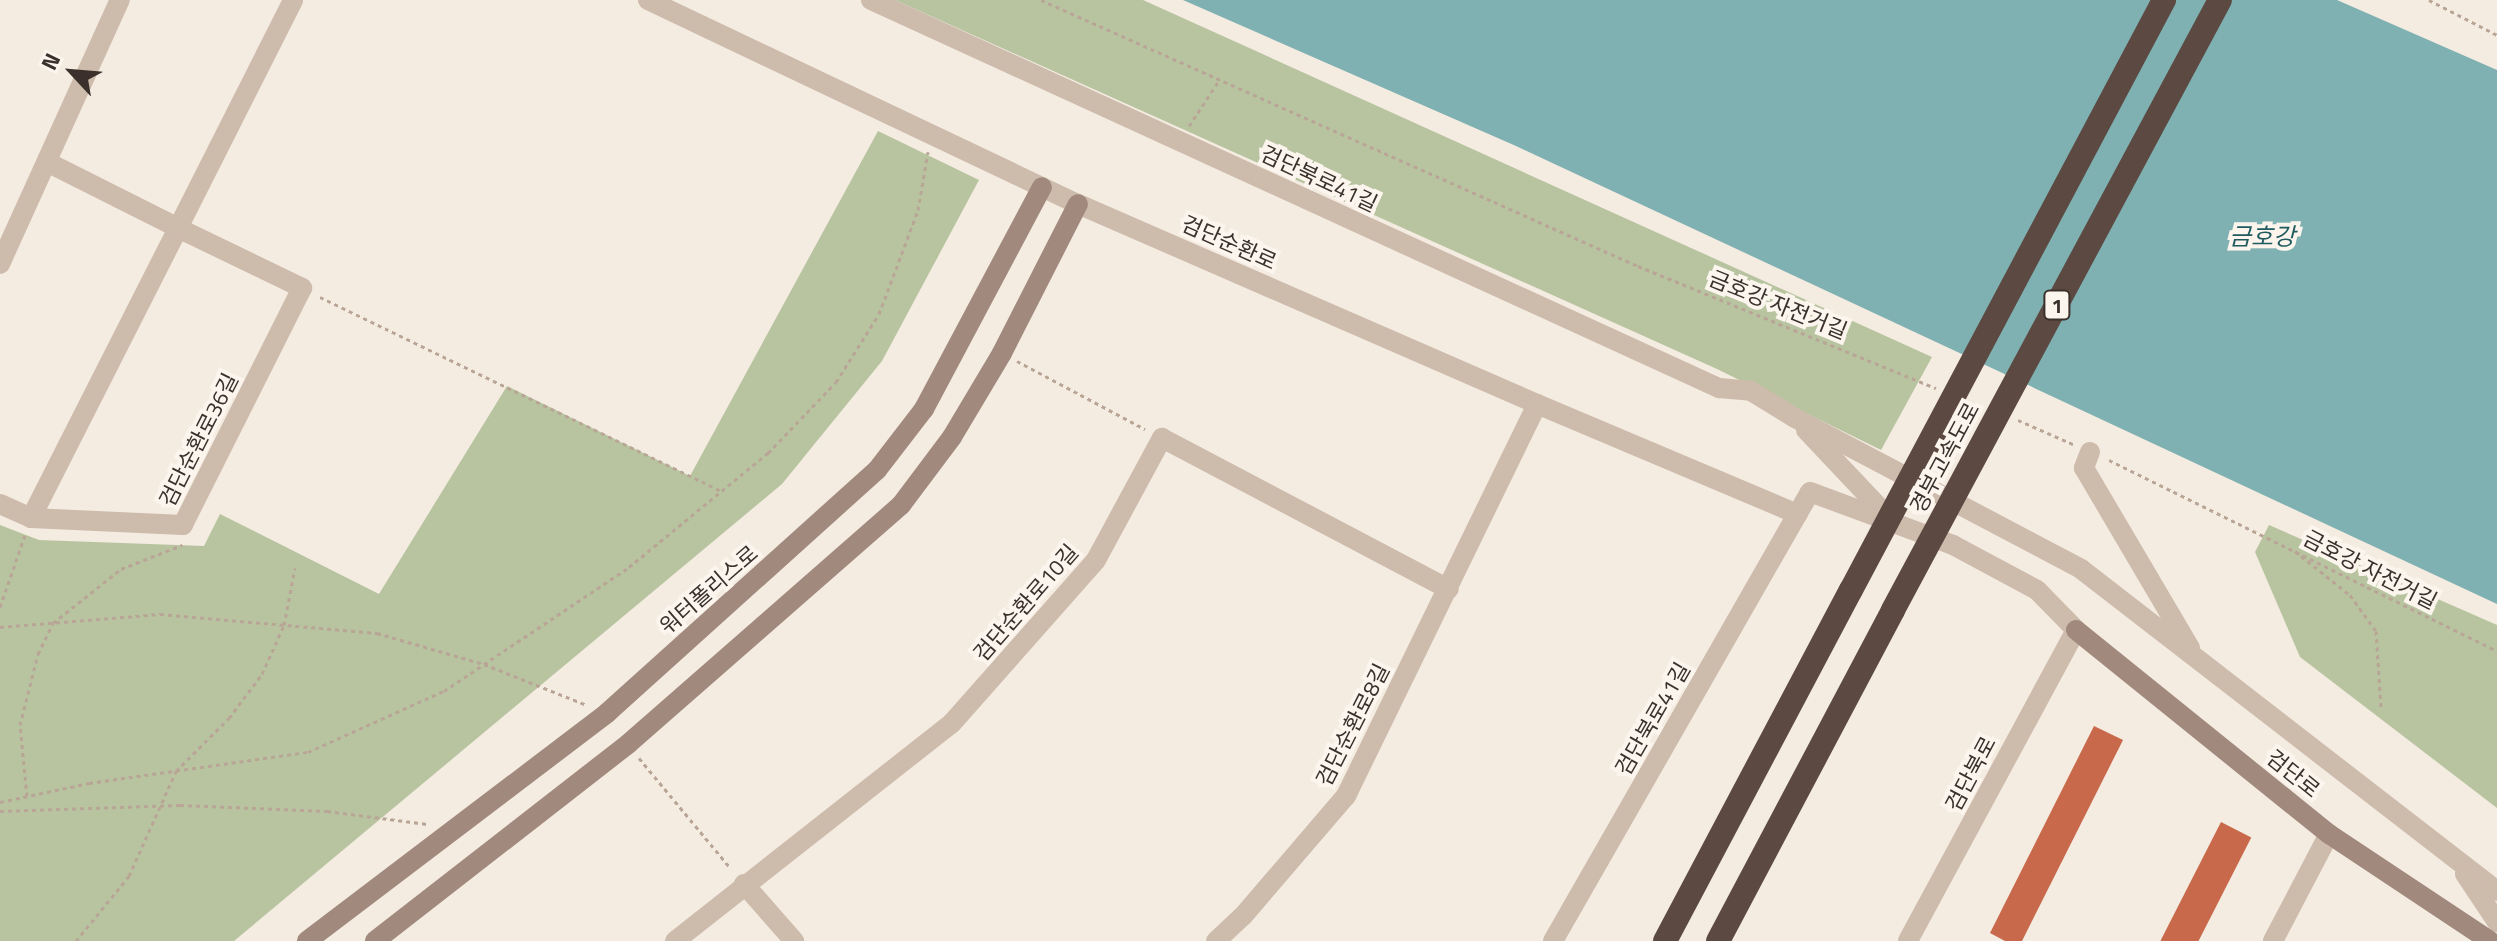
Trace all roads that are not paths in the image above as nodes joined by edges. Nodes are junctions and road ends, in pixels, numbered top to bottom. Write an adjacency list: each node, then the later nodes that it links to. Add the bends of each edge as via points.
1 (120, 0): 7 (street)
2 (293, 0): 10 (street)
3 (648, 0): 8 (street, 검단순환로)
4 (871, 0): 13 (street, 검단북로41길, via 1719,388 1751,391)
5 (2164, 0): 33 (highway, 경부고속도로 / 1, bridge)
6 (2220, 0): 34 (highway, 경부고속도로 / 1, bridge)
7 (47, 162): 10 (street); 11 (street)
8 (1042, 187): 9 (street, 검단순환로); 27 (main road, 워터폴리스로, via 931,398 877,470 607,713)
9 (1078, 204): 12 (street, 검단순환로); 28 (main road, via 1002,353 952,437 901,505 628,744)
10 (178, 228): 17 (street); 17 (street, 검단순환로36길, via 302,288 183,525)
11 (0, 264)
12 (1537, 404): 16 (street, 검단순환로); 19 (street, 검단순환로8길)
13 (1795, 418): 18 (street); 21 (street, via 2081,569)
14 (2090, 452): 21 (street, via 2084,468)
15 (0, 504): 17 (street)
16 (1798, 514): 18 (street, 검단북로41길, via 1810,492); 32 (street, 검단북로41길)
17 (31, 518)
18 (1894, 523): 20 (street, 검단북로41길, via 1953,545 2037,590)
19 (1449, 589): 24 (street, 검단순환로10길, via 1162,438 1096,560 952,723); 31 (street, 검단순환로8길, via 1346,796)
20 (2076, 630): 22 (main road, 검단로); 35 (street, 검단북로)
21 (2196, 658): 23 (street)
22 (2329, 834): 36 (street); 37 (main road, 검단로)
23 (2454, 857): 25 (street); 26 (street)
24 (744, 884): 29 (street, 검단순환로10길); 30 (street)
25 (2497, 891)
26 (2497, 922)
27 (307, 941)
28 (375, 941)
29 (675, 941)
30 (794, 941)
31 (1216, 941)
32 (1553, 941)
33 (1665, 941)
34 (1718, 941)
35 (1908, 941)
36 (2273, 941)
37 (2490, 941)

